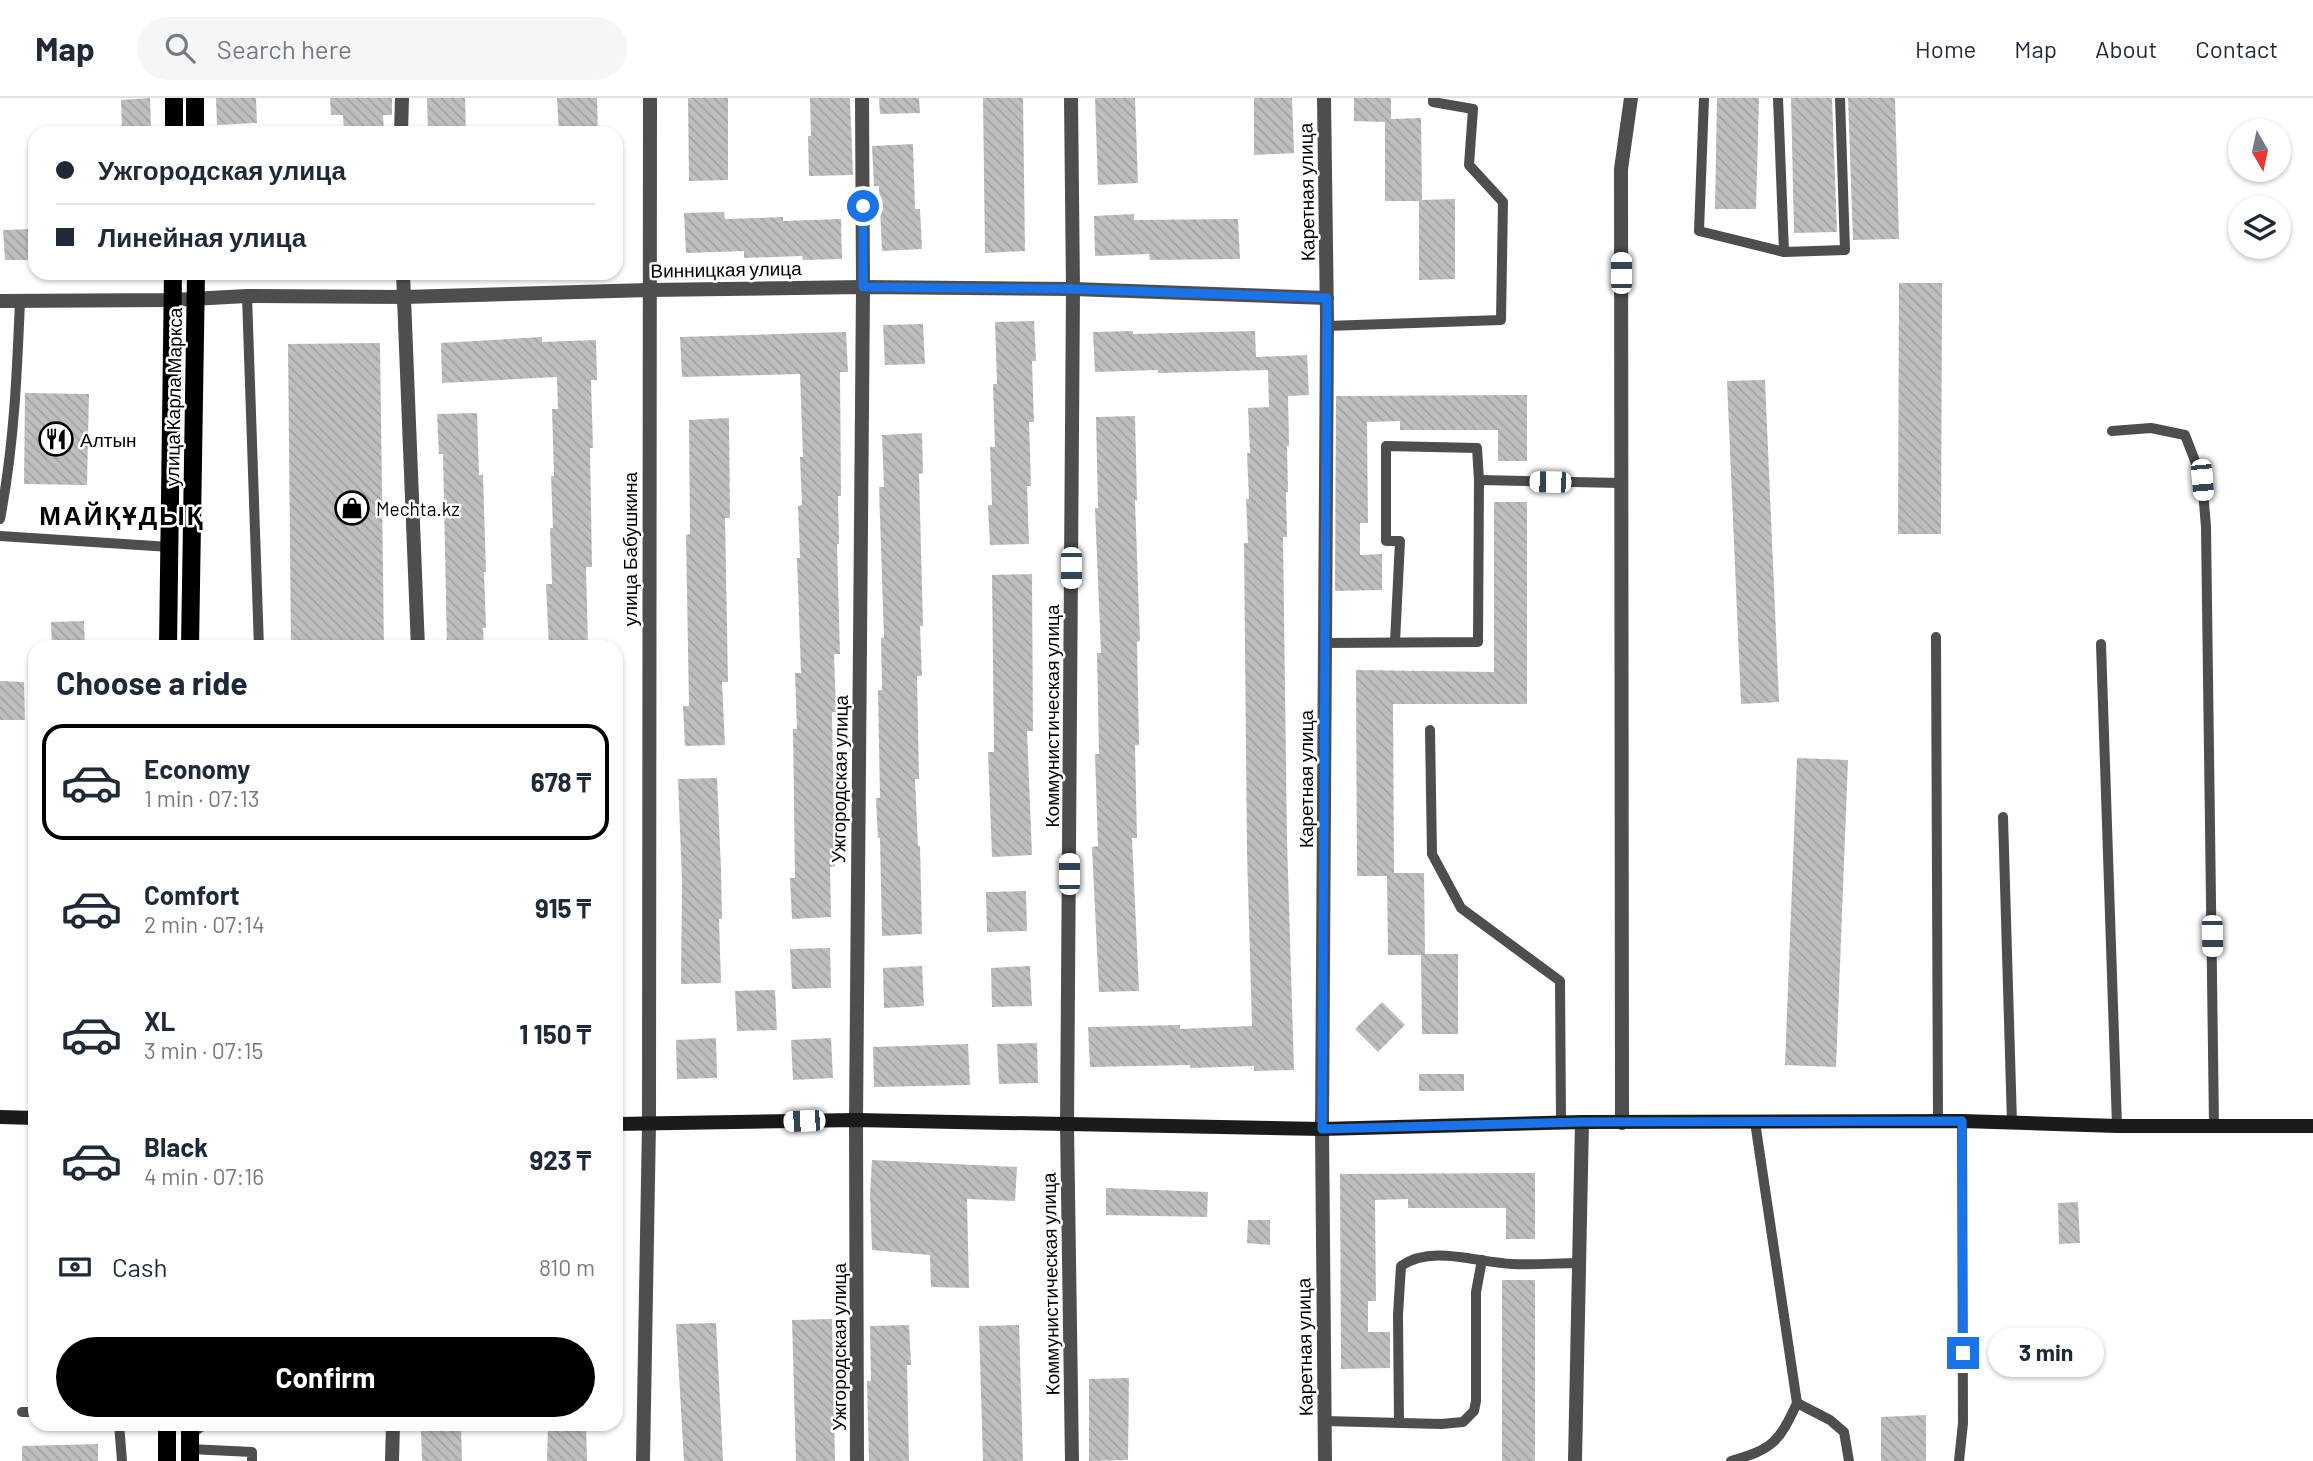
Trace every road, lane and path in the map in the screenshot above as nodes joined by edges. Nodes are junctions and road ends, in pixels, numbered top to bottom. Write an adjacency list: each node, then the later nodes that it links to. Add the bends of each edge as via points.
1 (174, 98): 13 (main road)
2 (195, 98): 14 (main road)
3 (402, 98): 15 (street)
4 (650, 98): 22 (street, улица Бабушкина)
5 (862, 98): 20 (street, Ужгородская улица)
6 (1071, 98): 21 (street, Коммунистическая улица)
7 (1324, 98): 25 (street, Каретная улица)
8 (1433, 98): 30 (lane, via 1433,102 1472,109 1469,165 1503,202 1501,320)
9 (1631, 98): 33 (street, via 1621,169)
10 (1704, 98): 16 (lane, via 1699,231)
11 (1777, 98): 16 (lane)
12 (1840, 98): 16 (lane, via 1845,250)
13 (174, 126)
14 (195, 126)
15 (401, 126)
16 (1784, 252)
17 (173, 280): 27 (main road, улица Карла Маркса)
18 (196, 280): 26 (main road, улица Карла Маркса)
19 (403, 280): 24 (street)
20 (863, 287): 21 (street, Винницкая улица); 22 (street, Винницкая улица); 49 (street, Ужгородская улица)
21 (1073, 289): 25 (street, Винницкая улица); 59 (street, Коммунистическая улица)
22 (649, 290): 24 (street, Винницкая улица); 58 (street, улица Бабушкина)
23 (247, 296): 24 (street, Винницкая улица); 26 (street, Винницкая улица); 40 (lane)
24 (404, 296): 41 (street)
25 (1327, 298): 30 (street, Каретная улица)
26 (196, 299): 27 (street, Винницкая улица); 39 (main road, улица Карла Маркса)
27 (173, 300): 29 (street, Винницкая улица); 36 (main road, улица Карла Маркса)
28 (0, 301): 29 (street, Винницкая улица)
29 (20, 301): 34 (lane, via 7,484)
30 (1327, 326): 43 (street, Каретная улица)
31 (2112, 431): 61 (lane, via 2151,428 2185,435 2202,480)
32 (1479, 480): 33 (lane); 42 (lane, via 1478,642); 42 (lane, via 1478,448 1386,446 1386,541 1400,541)
33 (1621, 483): 55 (street)
34 (0, 519)
35 (0, 536): 36 (lane)
36 (170, 547): 38 (main road, улица Карла Маркса)
37 (1936, 637): 50 (lane)
38 (168, 640)
39 (190, 640)
40 (259, 640)
41 (418, 640)
42 (1395, 642): 43 (lane)
43 (1325, 643): 63 (street, Каретная улица)
44 (2101, 644): 60 (lane)
45 (1430, 730): 52 (lane, via 1432,854 1461,908 1560,981)
46 (2003, 817): 56 (lane)
47 (0, 1117): 48 (main road)
48 (28, 1118)
49 (856, 1120): 58 (main road); 59 (main road); 80 (street, Ужгородская улица)
50 (1938, 1121): 51 (main road); 54 (main road)
51 (1962, 1121): 56 (main road); 86 (lane, via 1963,1423)
52 (1561, 1122): 53 (main road); 63 (main road)
53 (1582, 1122): 55 (main road); 65 (street)
54 (1755, 1122): 55 (main road); 66 (lane)
55 (1622, 1123)
56 (2012, 1123): 60 (main road)
57 (623, 1124): 58 (main road)
58 (649, 1124): 79 (street, улица Бабушкина)
59 (1067, 1125): 63 (main road); 81 (street, Коммунистическая улица)
60 (2117, 1126): 61 (main road)
61 (2214, 1126): 62 (main road)
62 (2313, 1126)
63 (1322, 1129): 69 (street, Каретная улица)
64 (1482, 1260): 65 (lane); 70 (lane, via 1476,1292 1474,1411 1464,1422); 70 (lane, via 1425,1256 1401,1266)
65 (1579, 1263): 83 (street)
66 (1797, 1403): 84 (lane, via 1783,1433 1760,1453); 85 (lane, via 1844,1432)
67 (22, 1412): 68 (lane)
68 (28, 1412)
69 (1324, 1421): 70 (lane); 82 (street, Каретная улица)
70 (1399, 1422)
71 (120, 1431): 75 (lane)
72 (167, 1431): 76 (main road)
73 (393, 1431): 78 (street)
74 (193, 1439): 77 (lane, via 252,1452)
75 (122, 1461)
76 (167, 1461)
77 (252, 1461)
78 (392, 1461)
79 (643, 1461)
80 (857, 1461)
81 (1072, 1461)
82 (1325, 1461)
83 (1575, 1461)
84 (1731, 1461)
85 (1849, 1461)
86 (1958, 1461)

